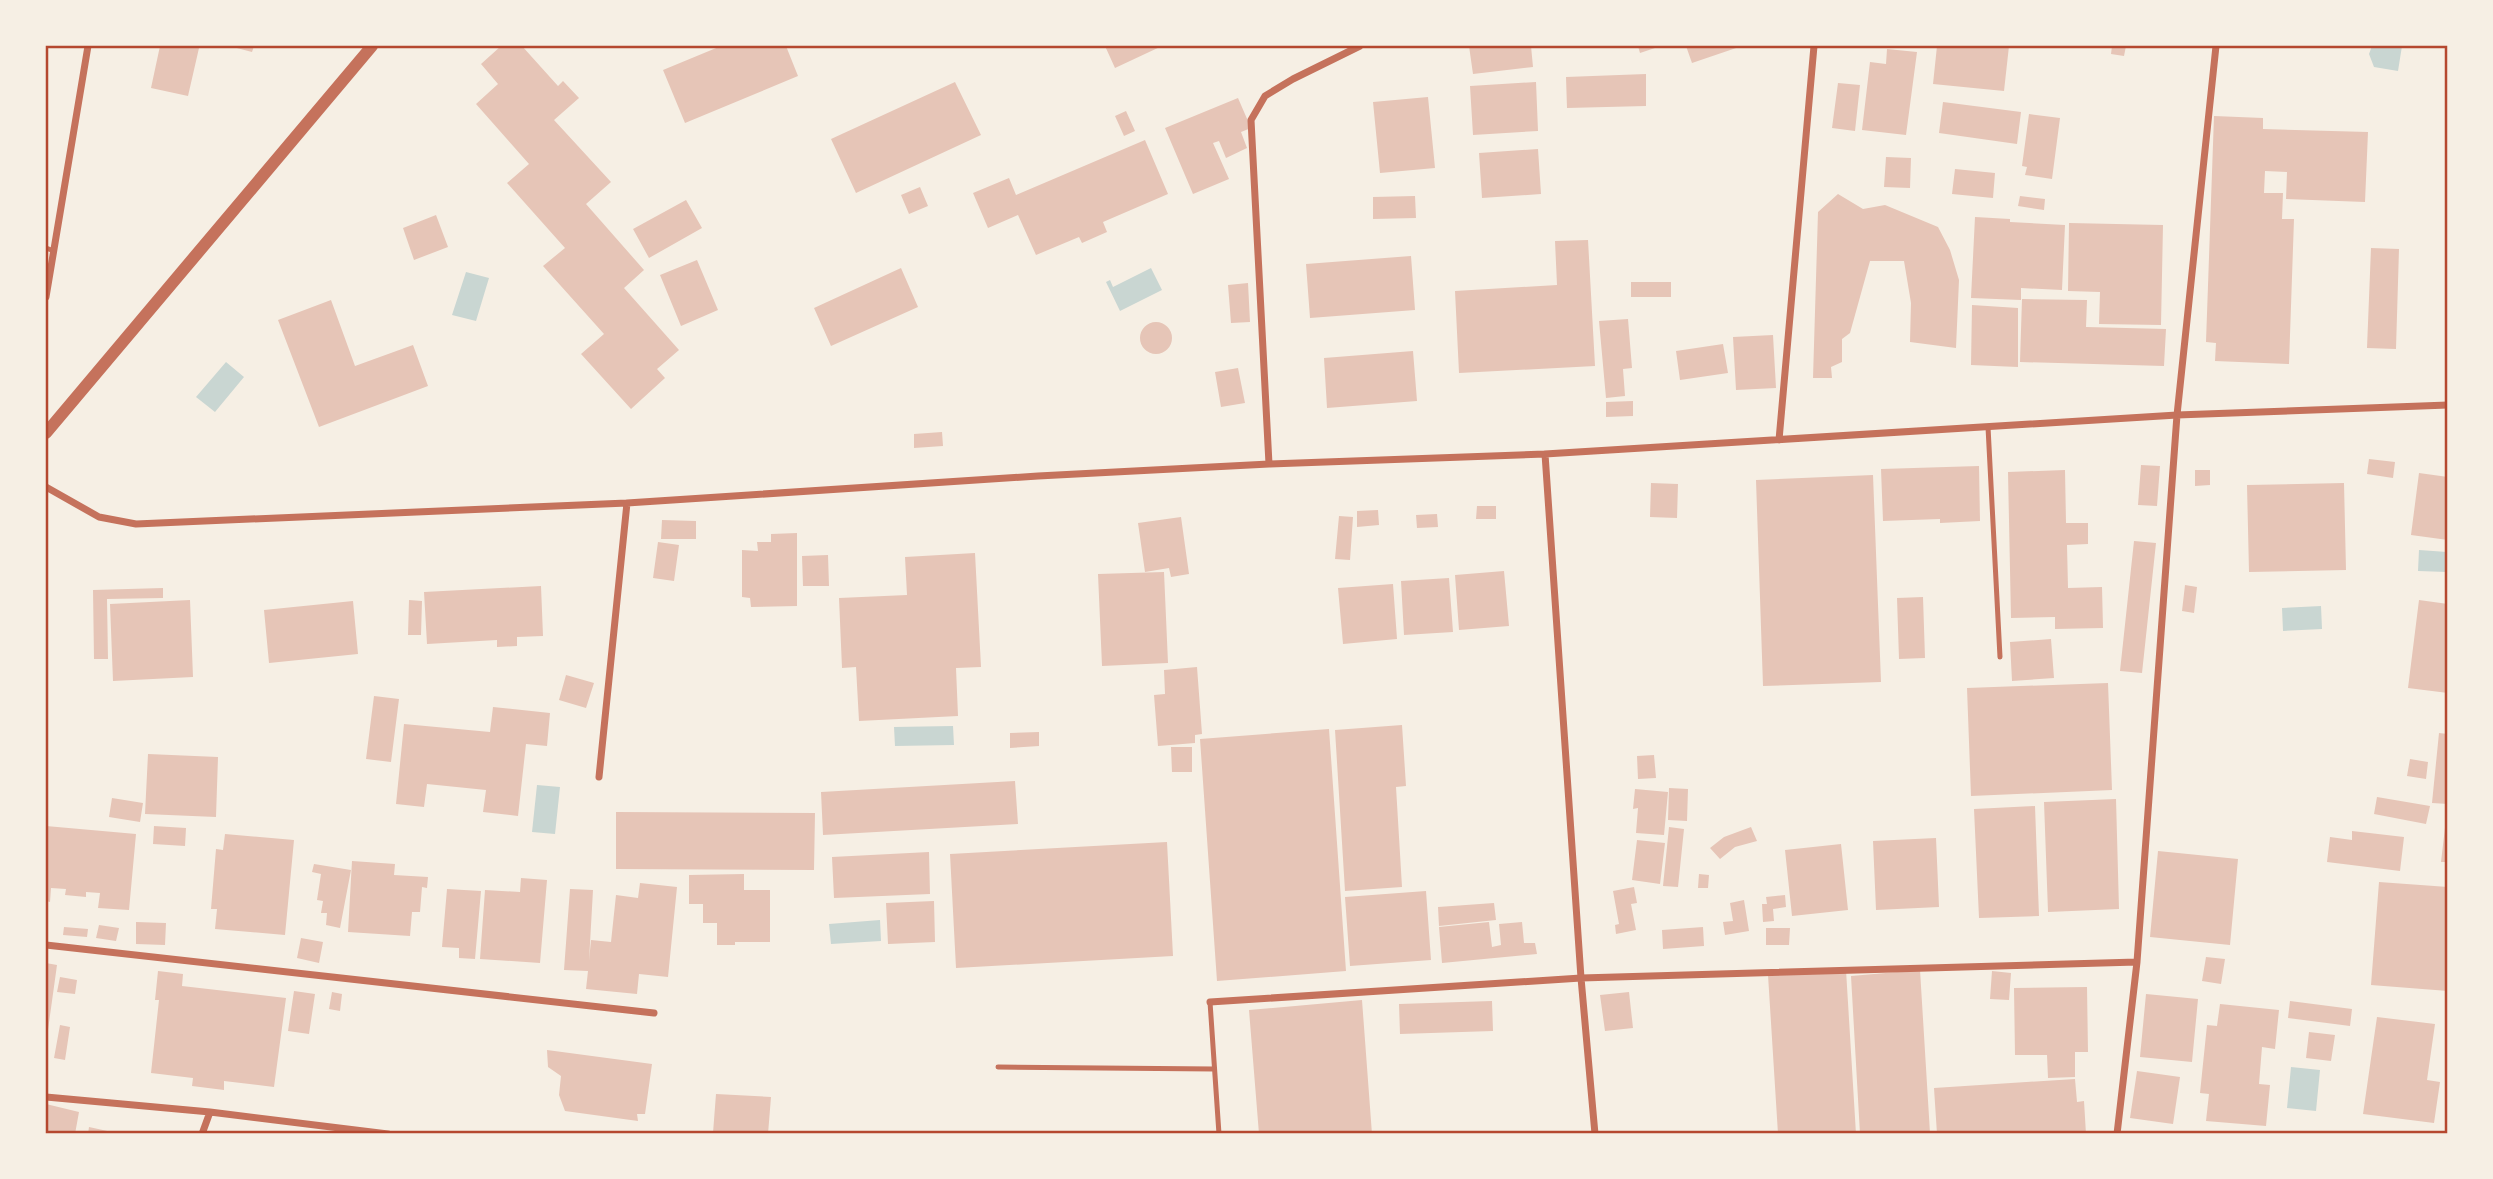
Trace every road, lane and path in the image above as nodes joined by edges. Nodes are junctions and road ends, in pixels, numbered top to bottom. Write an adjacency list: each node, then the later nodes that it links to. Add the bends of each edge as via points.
1 (88, 46): 6 (street)
2 (372, 46): 11 (street)
3 (1360, 46): 14 (street, via 1265,96 1251,120)
4 (1814, 46): 12 (street)
5 (2216, 46): 9 (street)
6 (50, 249): 7 (street)
7 (46, 297)
8 (2448, 405): 9 (street)
9 (2177, 415): 10 (street); 20 (street)
10 (1988, 427): 12 (street); 17 (lane)
11 (46, 433)
12 (1779, 440): 13 (street)
13 (1545, 454): 14 (street); 21 (street)
14 (1269, 464): 16 (street)
15 (46, 487): 16 (street, via 99,517 136,524)
16 (627, 503): 18 (street)
17 (2000, 657)
18 (599, 778)
19 (46, 945): 23 (street)
20 (2137, 962): 21 (street); 32 (street)
21 (1581, 978): 22 (street); 31 (street)
22 (1210, 1002): 25 (lane)
23 (654, 1013)
24 (998, 1067): 25 (lane)
25 (1214, 1069): 30 (lane)
26 (46, 1097): 27 (street)
27 (210, 1112): 28 (street); 29 (street)
28 (202, 1133)
29 (388, 1133)
30 (1219, 1133)
31 (1595, 1133)
32 (2117, 1133)

